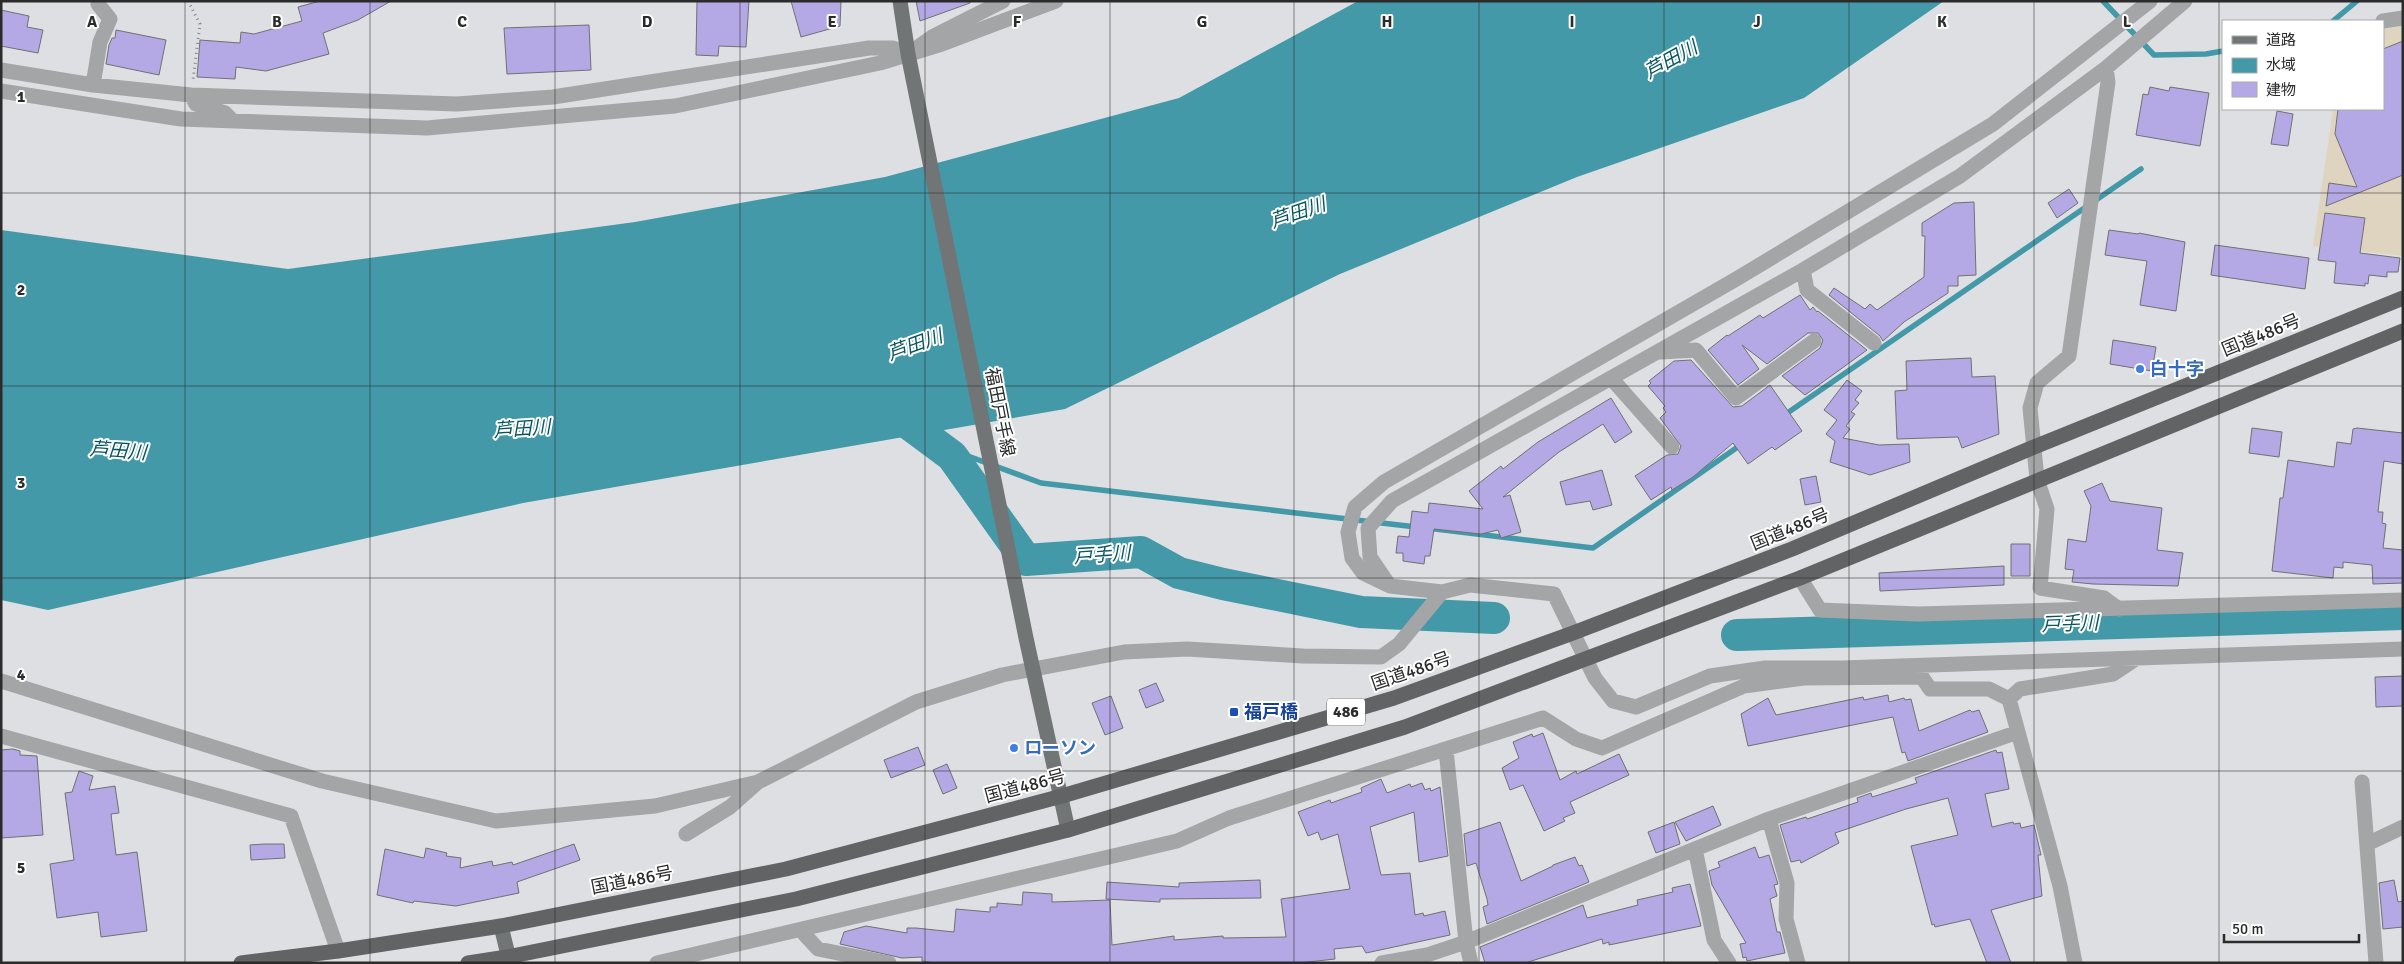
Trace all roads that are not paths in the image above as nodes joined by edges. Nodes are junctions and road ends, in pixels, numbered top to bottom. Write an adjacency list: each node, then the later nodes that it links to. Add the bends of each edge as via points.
1 (900, 1): 9 (main road, 福田戸手線)
2 (1003, 1): 9 (street, via 954,24)
3 (1056, 1): 9 (street)
4 (2150, 1): 27 (street, via 1993,124 1738,278 1384,482 1355,507 1348,532 1352,558 1363,573)
5 (2185, 1): 10 (street)
6 (98, 4): 12 (street, via 110,19 100,42)
7 (2403, 18): 8 (street)
8 (2384, 21)
9 (909, 59): 14 (street, via 892,48 869,48 553,97 457,104); 15 (street, via 675,106 427,128); 35 (main road, 福田戸手線)
10 (2106, 68): 16 (street, via 1960,176); 24 (street, via 2108,82 2069,356 2037,383 2030,408)
11 (1, 70): 12 (street)
12 (93, 85): 14 (street)
13 (1, 91): 15 (street, via 181,119)
14 (191, 95): 15 (street, via 196,104 225,113)
15 (233, 121)
16 (1803, 270): 20 (street, via 1807,290); 21 (street)
17 (2403, 298): 24 (highway, 国道486号 / 486)
18 (2403, 331): 25 (highway, 486)
19 (1814, 341): 21 (street, via 1736,398 1696,350)
20 (1874, 343)
21 (1657, 352): 22 (street)
22 (1611, 378): 23 (street); 27 (street, via 1392,501 1368,528 1370,557)
23 (1672, 447)
24 (2034, 447): 25 (street); 31 (highway, 国道486号 / 486, via 1792,549)
25 (2037, 479): 26 (highway, 486); 30 (street, via 2047,509 2040,588 2104,598)
26 (1800, 578): 30 (street, via 1820,610 1918,614); 34 (highway, 486)
27 (1390, 586): 28 (street)
28 (1442, 592): 31 (street, via 1470,585 1554,594); 35 (street, via 1399,644 1382,657 1187,649 1124,652)
29 (2403, 600): 30 (street)
30 (2119, 609)
31 (1573, 633): 34 (street); 44 (highway, 国道486号 / 486, via 1394,698)
32 (2403, 649): 33 (street)
33 (2137, 658): 36 (street); 38 (street, via 2113,674 2020,690)
34 (1586, 659): 36 (street, via 1595,678 1613,701 1636,707 1710,676 1765,668); 47 (highway, 486, via 1405,728)
35 (1034, 669): 42 (street, via 1002,675 916,702); 44 (main road, 福田戸手線)
36 (1918, 671): 38 (street, via 1930,690 1989,689); 41 (street, via 1804,678 1744,686 1602,748 1576,739 1543,718)
37 (1, 681): 42 (street, via 322,781 496,821 655,806)
38 (2009, 699): 39 (street)
39 (2018, 732): 45 (street); 64 (street, via 2060,886)
40 (1, 736): 54 (street, via 291,816)
41 (1446, 750): 52 (street, via 1229,818 1177,841); 53 (street)
42 (758, 782): 48 (street, via 730,807)
43 (2362, 782): 49 (street)
44 (1062, 796): 47 (main road, 福田戸手線); 51 (highway, 国道486号 / 486, via 786,869)
45 (1769, 819): 50 (street); 63 (street, via 1787,883 1786,919)
46 (2403, 827): 49 (street)
47 (1068, 830): 55 (highway, 486, via 796,899)
48 (686, 834)
49 (2367, 844): 65 (street)
50 (1695, 849): 53 (street); 62 (street, via 1714,940)
51 (501, 926): 54 (highway, 国道486号 / 486); 55 (main road)
52 (803, 930): 58 (street); 59 (street, via 818,949)
53 (1466, 942): 60 (street, via 1427,955); 61 (street)
54 (338, 951): 56 (highway, 国道486号 / 486)
55 (508, 960): 57 (highway, 486)
56 (241, 963)
57 (468, 963)
58 (657, 963)
59 (888, 963)
60 (1382, 963)
61 (1471, 963)
62 (1729, 963)
63 (1798, 963)
64 (2075, 963)
65 (2376, 963)

